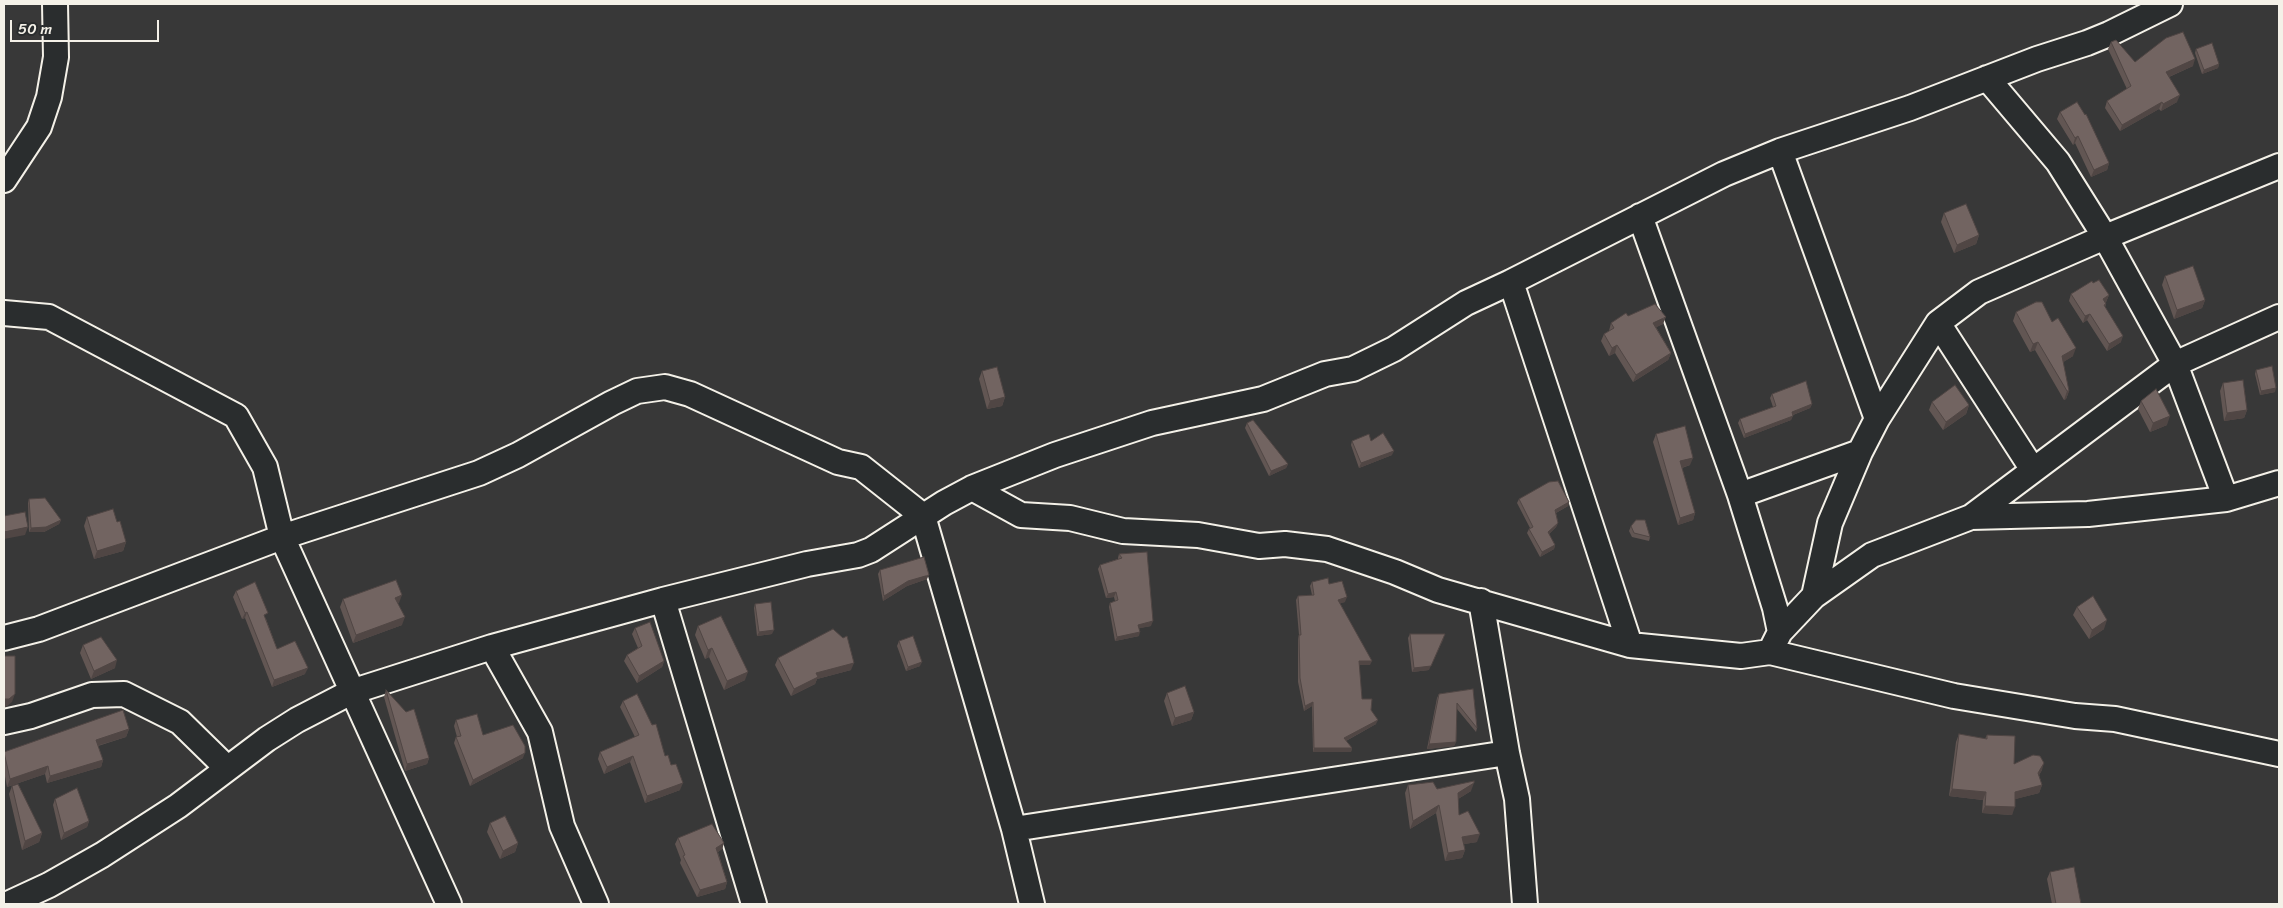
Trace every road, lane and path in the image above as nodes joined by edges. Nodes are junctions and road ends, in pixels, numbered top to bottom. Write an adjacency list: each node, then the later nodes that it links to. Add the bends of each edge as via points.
1 (55, 4): 6 (street, via 56,57 49,97 39,127)
2 (2170, 4): 3 (street, via 2109,34)
3 (1986, 78): 4 (street, via 1910,108); 8 (street, via 2058,162)
4 (1780, 151): 7 (street, via 1724,174); 14 (street)
5 (2279, 166): 8 (street)
6 (4, 180)
7 (1640, 216): 9 (street); 19 (street)
8 (2105, 237): 12 (street, via 1979,292); 13 (street)
9 (1511, 282): 18 (street, via 1466,303 1394,349 1353,368 1325,374 1263,398 1110,435); 29 (street)
10 (4, 313): 23 (street, via 49,317 236,416 265,467)
11 (2279, 317): 13 (street)
12 (1938, 323): 14 (street); 16 (street)
13 (2175, 364): 16 (street); 20 (street)
14 (1877, 419): 15 (street)
15 (1860, 452): 19 (street); 24 (street, via 1830,523)
16 (2033, 470): 22 (street)
17 (2279, 483): 20 (street)
18 (972, 488): 21 (street); 26 (street, via 1021,515 1070,518 1123,531 1198,535 1259,546 1285,544 1327,548 1438,590)
19 (1740, 495): 28 (street, via 1775,608)
20 (2226, 499): 22 (street, via 2088,514)
21 (923, 516): 23 (street, via 861,467 838,462 690,394 665,387 637,391 479,473); 25 (street, via 858,555 806,564); 36 (street)
22 (1971, 517): 24 (street, via 1872,556)
23 (282, 537): 27 (street, via 39,629); 31 (street)
24 (1814, 596): 28 (street)
25 (663, 600): 30 (street); 40 (street)
26 (1481, 601): 29 (street); 33 (street)
27 (4, 638)
28 (1775, 642): 29 (street, via 1741,656); 34 (street, via 1954,696 2075,716 2115,719)
29 (1630, 644)
30 (492, 648): 31 (street); 39 (street, via 540,732 562,826)
31 (351, 692): 35 (street, via 298,720); 38 (street)
32 (4, 722): 35 (street, via 92,695 124,694 180,722)
33 (1507, 753): 36 (street); 42 (street, via 1517,799)
34 (2279, 754)
35 (227, 768): 37 (street, via 178,806 110,850 50,885)
36 (1014, 829): 41 (street)
37 (8, 904)
38 (449, 904)
39 (596, 904)
40 (754, 904)
41 (1032, 904)
42 (1525, 904)

